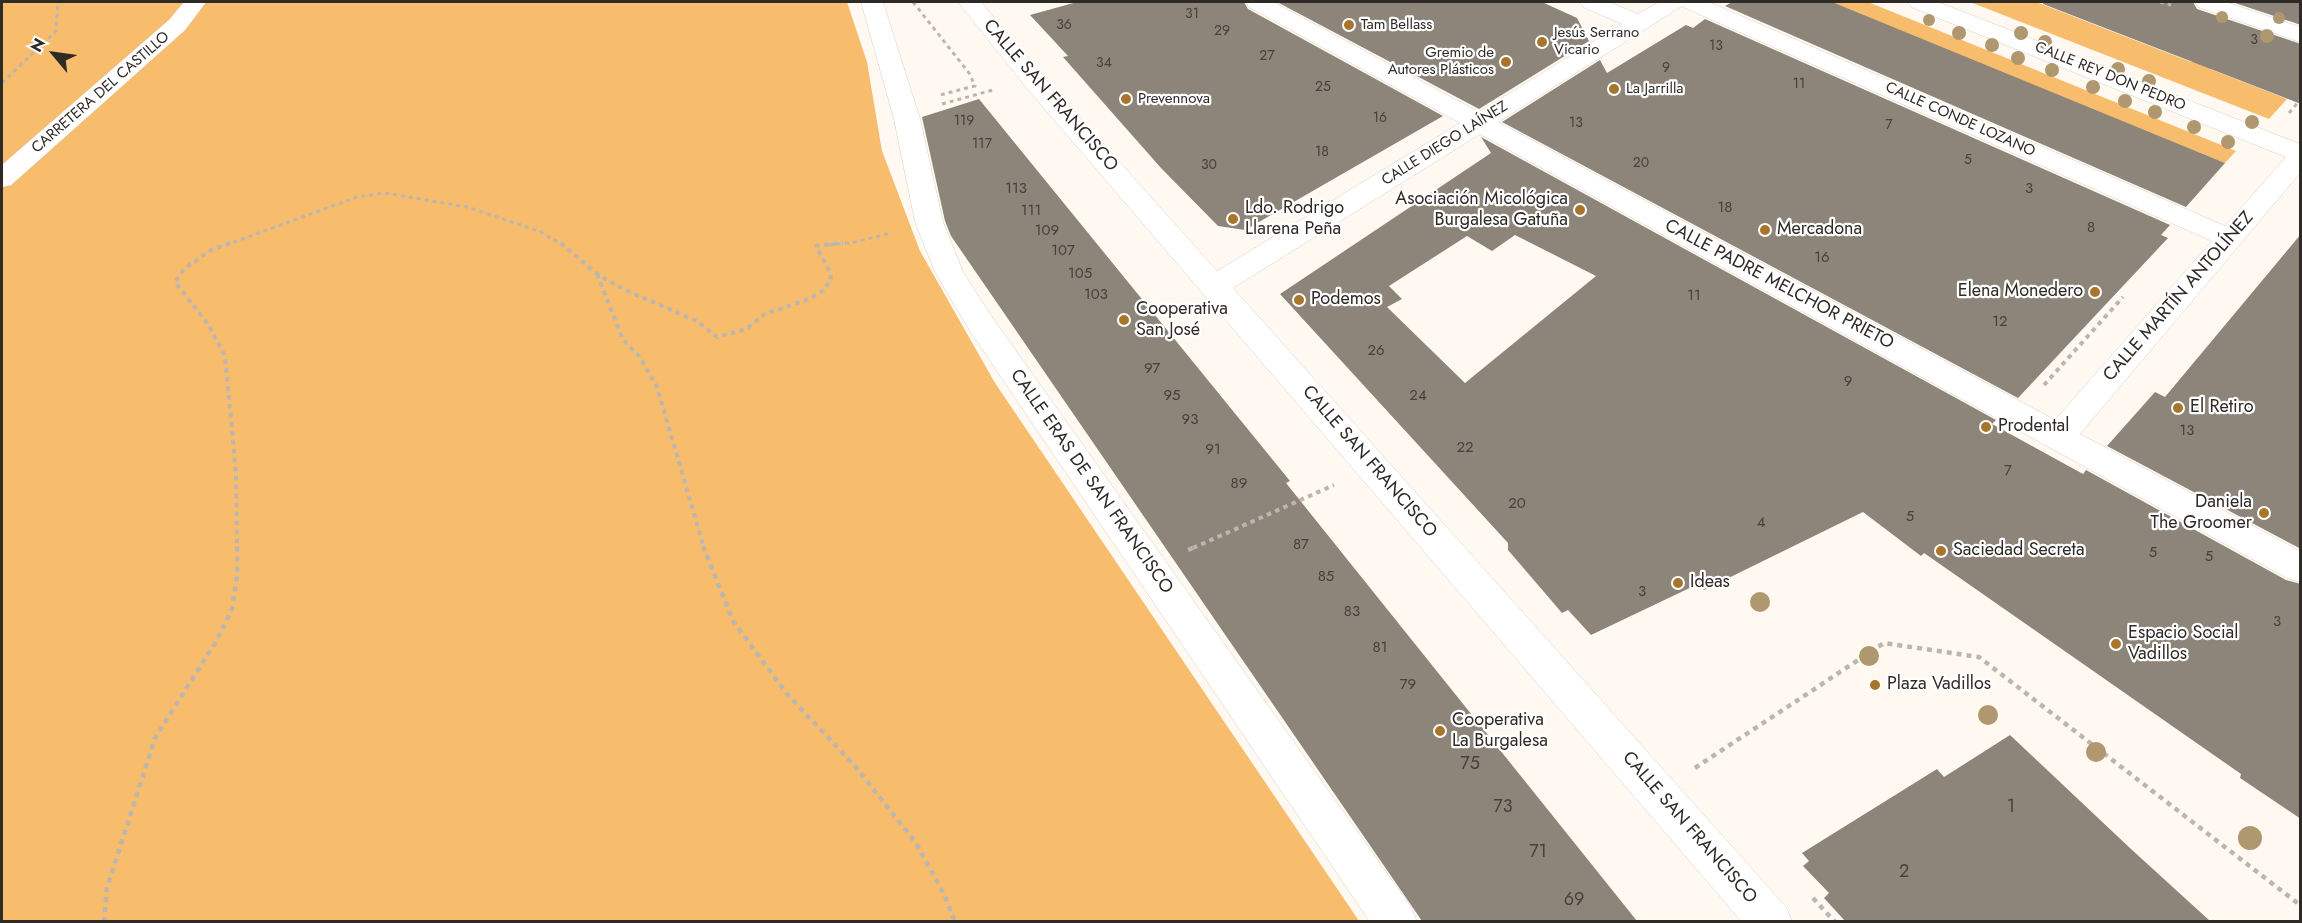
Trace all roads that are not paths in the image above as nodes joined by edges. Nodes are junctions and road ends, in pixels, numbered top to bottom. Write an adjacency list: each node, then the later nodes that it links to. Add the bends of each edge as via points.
1 (195, 2): 14 (street, CARRETERA DEL CASTILLO, via 177,25)
2 (872, 2): 19 (street, CALLE ERAS DE SAN FRANCISCO, via 890,55 923,108 929,222 950,272 981,324)
3 (969, 2): 16 (street, CALLE SAN FRANCISCO)
4 (1257, 2): 12 (street, CALLE PADRE MELCHOR PRIETO)
5 (1591, 2): 10 (street)
6 (1674, 2): 10 (street, CALLE DIEGO LAÍNEZ)
7 (1691, 2): 15 (street, CALLE CONDE LOZANO)
8 (1919, 2): 13 (street, CALLE REY DON PEDRO)
9 (2206, 2): 11 (street)
10 (1639, 23): 12 (street, CALLE DIEGO LAÍNEZ)
11 (2301, 35)
12 (1479, 122): 16 (street, CALLE DIEGO LAÍNEZ); 17 (street, CALLE PADRE MELCHOR PRIETO)
13 (2301, 155): 15 (street, CALLE MARTÍN ANTOLÍNEZ)
14 (2, 179)
15 (2229, 238): 17 (street, CALLE MARTÍN ANTOLÍNEZ)
16 (1215, 286): 20 (street, CALLE SAN FRANCISCO)
17 (2059, 436): 18 (street, CALLE PADRE MELCHOR PRIETO)
18 (2301, 568)
19 (1396, 921)
20 (1771, 921)

